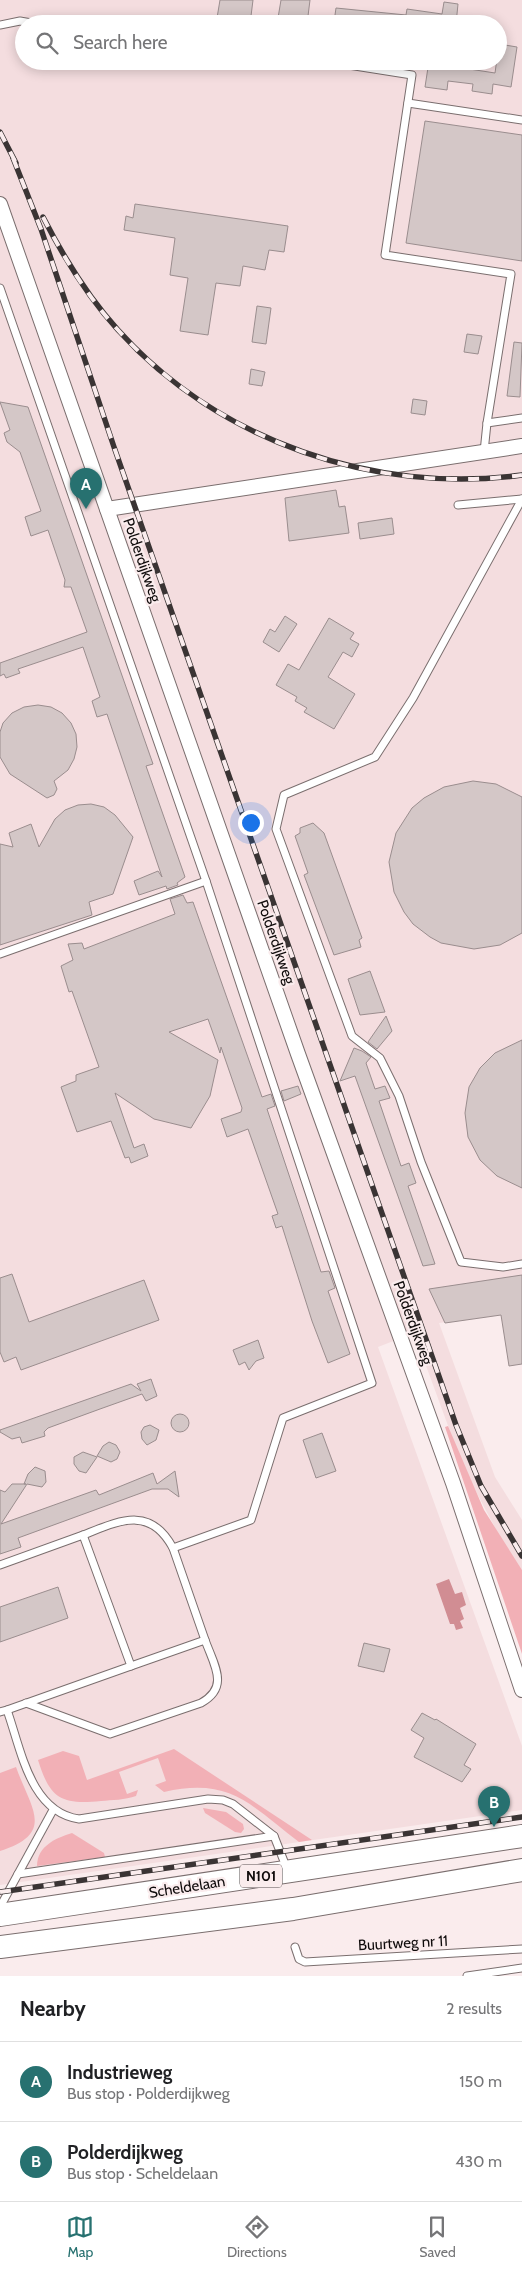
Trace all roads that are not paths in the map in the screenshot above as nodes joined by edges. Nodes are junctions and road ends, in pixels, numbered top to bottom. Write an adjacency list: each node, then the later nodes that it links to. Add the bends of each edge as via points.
1 (15, 22): 2 (lane)
2 (0, 25)
3 (380, 70): 4 (lane, via 412,75)
4 (408, 103): 5 (lane); 9 (lane, via 386,255 511,274)
5 (522, 120)
6 (0, 204): 14 (street, Polderdijkweg)
7 (0, 288): 15 (lane)
8 (522, 418): 9 (lane)
9 (487, 423): 11 (lane)
10 (522, 446): 11 (street)
11 (484, 452): 14 (street)
12 (522, 499): 13 (lane); 17 (lane, via 413,698 375,757 284,795 276,828 352,1036 380,1058 398,1096 460,1262 503,1267)
13 (458, 504)
14 (107, 509): 23 (street, Polderdijkweg, via 453,1483)
15 (206, 881): 16 (lane); 19 (lane, via 372,1383 283,1418 251,1520)
16 (0, 954)
17 (522, 1264)
18 (83, 1535): 19 (lane, via 115,1523 139,1519 158,1528); 20 (lane); 22 (lane)
19 (173, 1548): 21 (lane)
20 (0, 1565)
21 (206, 1640): 22 (lane); 24 (lane, via 218,1684 212,1697 201,1703 110,1734)
22 (131, 1666): 24 (lane)
23 (522, 1690)
24 (26, 1703): 25 (lane)
25 (3, 1711): 26 (lane, via 35,1787)
26 (53, 1810): 27 (lane, via 79,1819 223,1800 239,1808); 31 (lane)
27 (274, 1836): 30 (lane); 31 (lane)
28 (522, 1836): 30 (main road, Scheldelaan / N101)
29 (522, 1870): 33 (main road)
30 (288, 1872): 33 (main road); 34 (main road, Scheldelaan / N101)
31 (18, 1874): 32 (lane)
32 (0, 1907)
33 (293, 1909): 35 (main road)
34 (0, 1915)
35 (0, 1947)
36 (295, 1947): 37 (lane, Buurtweg nr 11, via 299,1959 305,1962)
37 (522, 1949)
38 (522, 1968): 39 (lane)
39 (467, 1976)

